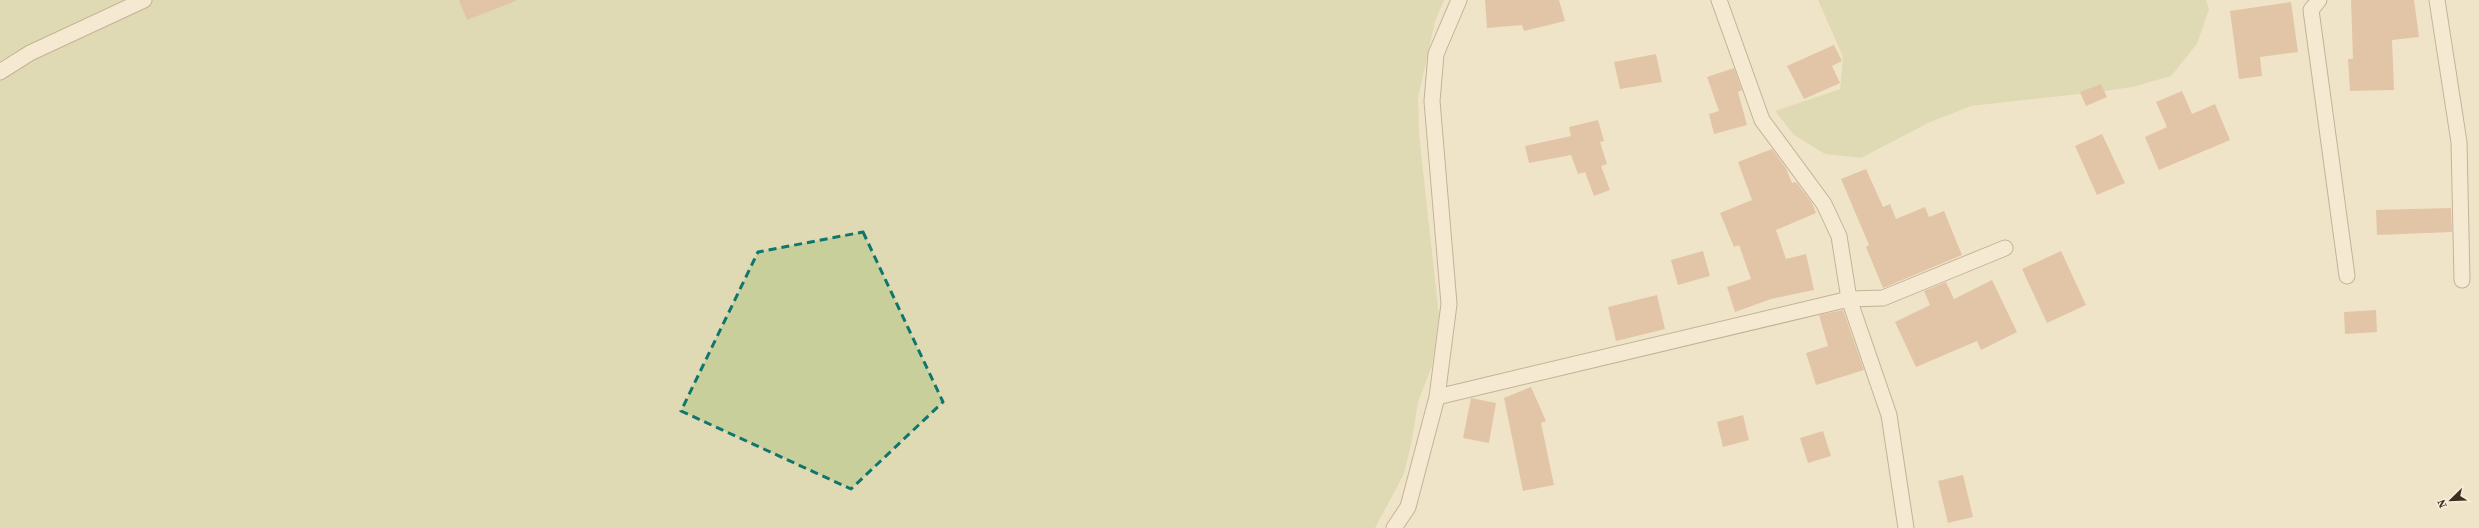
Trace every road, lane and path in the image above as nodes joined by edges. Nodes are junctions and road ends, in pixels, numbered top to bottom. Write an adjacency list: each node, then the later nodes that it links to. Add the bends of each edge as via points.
1 (144, 0): 6 (street, via 30,53)
2 (1459, 0): 11 (street, via 1436,54 1432,101 1449,304)
3 (1718, 0): 10 (street, via 1762,120 1824,204 1840,236)
4 (2319, 0): 8 (street, via 2312,10)
5 (2437, 0): 9 (street, via 2459,142)
6 (0, 72)
7 (2005, 248): 10 (street, via 1883,298)
8 (2347, 276)
9 (2462, 280)
10 (1849, 299): 11 (street); 13 (street, via 1889,415)
11 (1437, 398): 12 (street, via 1408,507)
12 (1394, 528)
13 (1906, 528)

